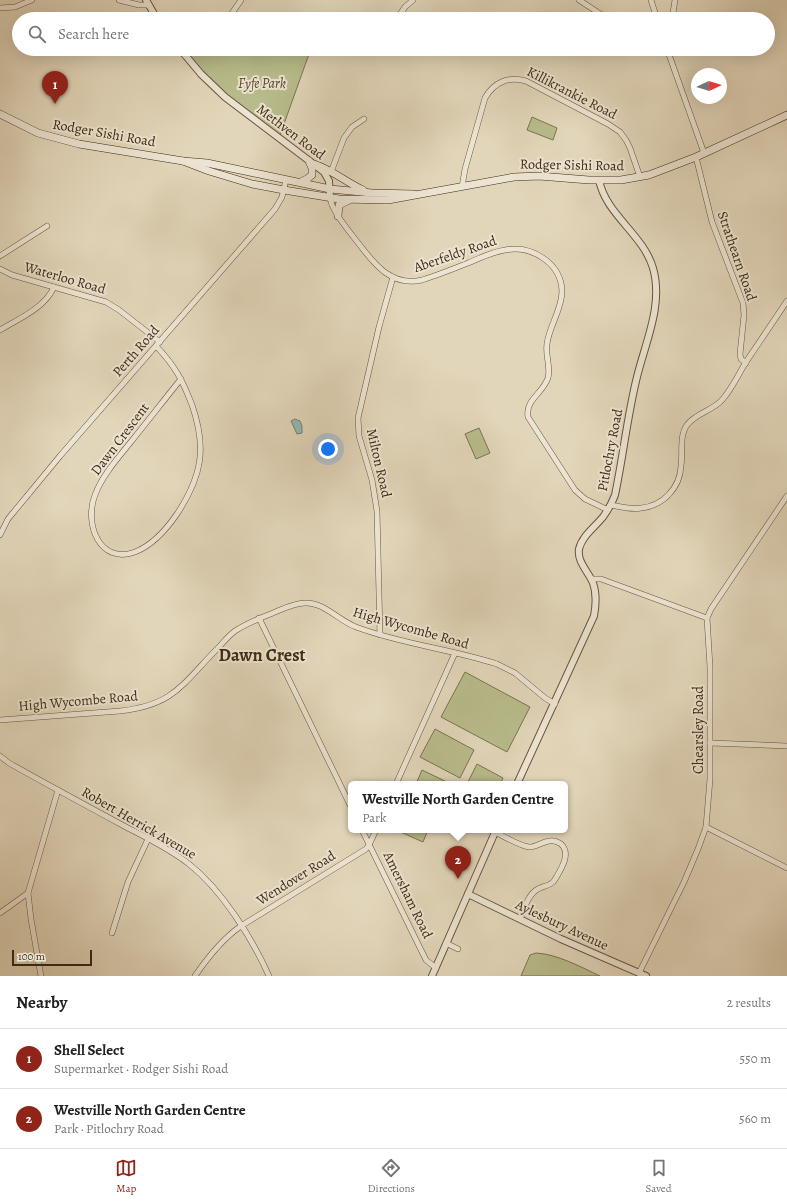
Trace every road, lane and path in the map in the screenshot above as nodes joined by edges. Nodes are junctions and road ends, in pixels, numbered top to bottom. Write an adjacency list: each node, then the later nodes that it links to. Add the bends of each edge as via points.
1 (32, 0): 9 (street, via 15,7)
2 (120, 0): 8 (street, via 138,5)
3 (241, 0): 11 (street)
4 (413, 0): 12 (street)
5 (579, 0): 13 (street)
6 (651, 0): 14 (street)
7 (675, 0): 15 (street)
8 (148, 2): 10 (street)
9 (0, 8)
10 (153, 12)
11 (233, 12)
12 (402, 12)
13 (597, 12)
14 (655, 12)
15 (673, 12)
16 (185, 56): 24 (street, Methven Road, via 225,97)
17 (669, 56): 21 (street)
18 (0, 114): 23 (main road, Rodger Sishi Road, via 53,138)
19 (787, 115): 21 (main road, Rodger Sishi Road)
20 (364, 120): 25 (street, via 352,126 344,138)
21 (704, 153): 22 (main road, Rodger Sishi Road)
22 (696, 157): 26 (main road, Rodger Sishi Road); 47 (street, Strathearn Road, via 712,222 743,303 740,354)
23 (183, 161): 27 (main road, Rodger Sishi Road, via 207,163); 32 (main road, Rodger Sishi Road, via 252,184)
24 (311, 162): 25 (main road); 29 (main road, via 313,174); 31 (street, Methven Road, via 326,174)
25 (331, 172): 33 (main road)
26 (640, 177): 28 (main road, Rodger Sishi Road); 30 (street, Killikrankie Road, via 626,140 614,127 526,81 511,79 496,85 488,93 480,112)
27 (286, 180): 29 (main road, Rodger Sishi Road); 32 (street, Perth Road)
28 (599, 180): 30 (main road, Rodger Sishi Road, via 526,176); 50 (street, Pitlochry Road, via 606,199 640,242 650,260 657,292 636,381 616,489)
29 (301, 182): 31 (main road, Rodger Sishi Road)
30 (462, 187): 34 (main road, Rodger Sishi Road)
31 (330, 188): 33 (main road, Rodger Sishi Road); 35 (street)
32 (284, 190): 35 (main road, Rodger Sishi Road); 45 (street, Perth Road, via 275,209)
33 (369, 192): 34 (main road, Rodger Sishi Road)
34 (418, 194): 36 (main road, Rodger Sishi Road, via 383,201)
35 (330, 198): 36 (main road, Rodger Sishi Road); 37 (street, Aberfeldy Road)
36 (351, 200): 37 (main road, via 339,205)
37 (338, 216): 41 (street, Aberfeldy Road, via 378,268)
38 (47, 226): 39 (street)
39 (0, 256)
40 (0, 269): 42 (street, Waterloo Road)
41 (393, 277): 50 (street, Aberfeldy Road, via 411,282 422,280 508,249 542,256 550,263 560,283 561,300 547,344 548,376 530,405 528,417 575,490 585,499); 55 (street, Milton Road, via 358,418 359,436 372,480 377,511)
42 (54, 287): 44 (street, via 44,302); 45 (street, Waterloo Road, via 98,299 113,306)
43 (787, 301): 47 (street, Aberfeldy Road)
44 (0, 330)
45 (160, 342): 46 (street, Perth Road)
46 (156, 346): 48 (street, Dawn Crescent, via 173,364); 51 (street, Perth Road, via 14,511)
47 (746, 363): 50 (street, Aberfeldy Road, via 722,399 686,426 682,438 680,474 676,486 668,496 654,505 641,508)
48 (182, 379): 48 (street, Dawn Crescent, via 200,432 200,454 195,479 185,501 160,535 134,552 114,553 103,546 96,536 91,521 94,496 117,460)
49 (787, 496): 54 (street)
50 (609, 508): 52 (street, Pitlochry Road, via 579,549 580,559)
51 (0, 535)
52 (591, 579): 54 (street, via 601,579); 57 (street, Pitlochry Road, via 596,597 594,616)
53 (259, 618): 55 (street, High Wycombe Road, via 295,605 312,603 350,625); 58 (street, High Wycombe Road, via 234,632 182,687 160,702 124,710); 65 (street)
54 (707, 618): 59 (street, Chearsley Road)
55 (380, 635): 56 (street, High Wycombe Road)
56 (455, 653): 57 (street, High Wycombe Road, via 490,661 509,669); 62 (street)
57 (555, 704): 63 (street, Pitlochry Road)
58 (0, 720)
59 (710, 743): 60 (street); 66 (street, Chearsley Road)
60 (787, 746)
61 (0, 756): 64 (street, Robert Herrick Avenue)
62 (397, 781)
63 (518, 781)
64 (58, 790): 71 (street, Robert Herrick Avenue); 74 (street)
65 (348, 801)
66 (706, 827): 73 (street); 83 (street, Chearsley Road, via 684,882)
67 (363, 833): 72 (street, Amersham Road)
68 (375, 833): 72 (street, Wendover Road)
69 (494, 833): 75 (street)
70 (499, 833): 77 (street, via 526,846 554,841 560,843 566,854 552,883 534,891)
71 (148, 839): 78 (street, Robert Herrick Avenue, via 196,869 218,893); 79 (street, via 128,882)
72 (369, 845): 78 (street, Wendover Road); 82 (street, Amersham Road, via 426,960)
73 (787, 868)
74 (28, 893): 76 (street); 84 (street)
75 (468, 894): 77 (street, Aylesbury Avenue); 80 (street)
76 (0, 913)
77 (520, 919): 83 (street, Aylesbury Avenue)
78 (241, 926): 85 (street, Wendover Road, via 222,942); 86 (street, Robert Herrick Avenue)
79 (112, 933)
80 (446, 942): 81 (street); 82 (street)
81 (458, 949)
82 (436, 968): 87 (street)
83 (639, 973): 88 (street, Aylesbury Avenue)
84 (41, 976)
85 (195, 976)
86 (269, 976)
87 (432, 976)
88 (646, 976)

